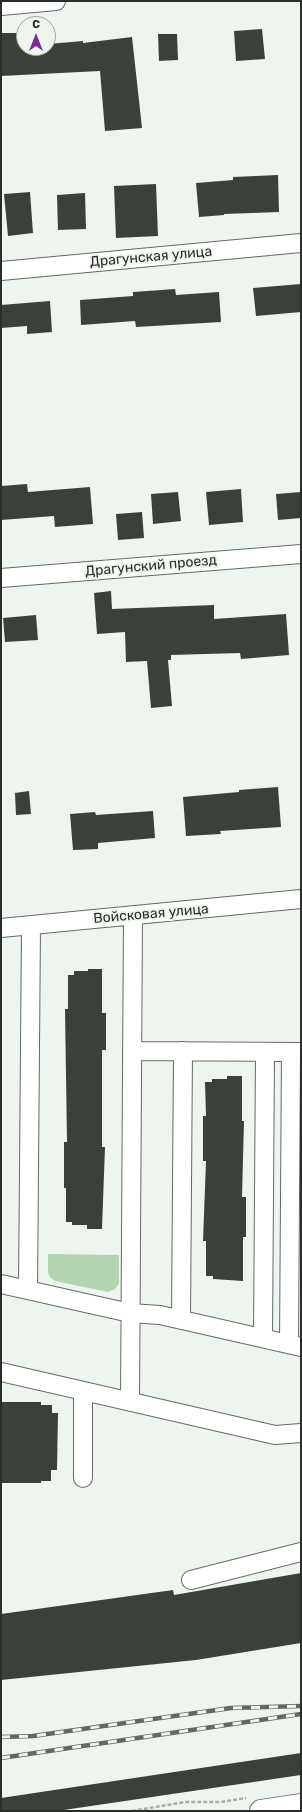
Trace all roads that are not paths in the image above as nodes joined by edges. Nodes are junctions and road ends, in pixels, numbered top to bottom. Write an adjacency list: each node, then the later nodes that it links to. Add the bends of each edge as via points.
1 (56, 1): 2 (street)
2 (1, 6)
3 (301, 243): 4 (street, Драгунская улица)
4 (1, 271)
5 (301, 554): 6 (street, Драгунский проезд)
6 (1, 578)
7 (301, 899): 8 (street, Войсковая улица)
8 (133, 916): 9 (street, Войсковая улица); 11 (street)
9 (31, 925): 10 (street, Войсковая улица); 16 (street)
10 (1, 928)
11 (132, 1051): 12 (street); 17 (street)
12 (183, 1051): 13 (street); 18 (street)
13 (266, 1052): 14 (street); 19 (street)
14 (296, 1052): 20 (street)
15 (1, 1284): 16 (street)
16 (28, 1290): 17 (street)
17 (130, 1313): 18 (street, via 160,1315); 23 (street)
18 (181, 1320): 19 (street)
19 (263, 1338): 20 (street)
20 (295, 1346)
21 (1, 1372): 22 (street)
22 (83, 1391): 23 (street); 25 (street)
23 (130, 1402): 24 (street, via 275,1435)
24 (301, 1433)
25 (83, 1478)
26 (301, 1552): 27 (street)
27 (191, 1580)
28 (255, 1804): 29 (main road)
29 (301, 1805)

